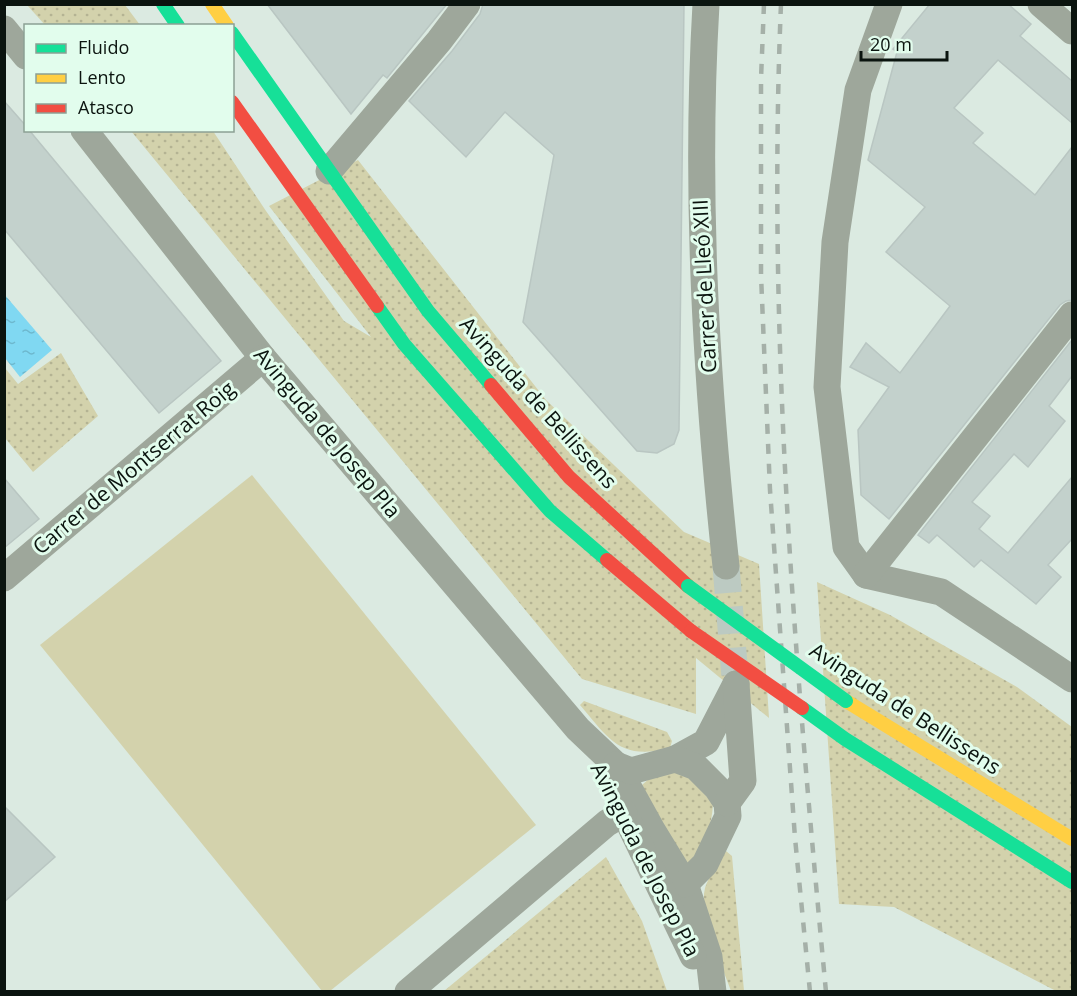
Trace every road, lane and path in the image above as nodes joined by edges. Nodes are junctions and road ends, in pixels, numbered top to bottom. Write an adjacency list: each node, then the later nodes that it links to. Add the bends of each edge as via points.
1 (163, 4): 7 (main road)
2 (212, 4): 8 (main road)
3 (467, 4): 15 (street)
4 (706, 4): 18 (street, Carrer de Lleó XIII, via 700,189 714,458)
5 (889, 4): 19 (street, via 858,90 835,242 827,387 846,547)
6 (1041, 4): 10 (street)
7 (177, 24)
8 (226, 24)
9 (4, 29): 12 (street)
10 (1072, 31)
11 (234, 36): 15 (main road, Avinguda de Bellissens)
12 (24, 54)
13 (234, 105): 29 (main road, bridge, via 412,353 550,511 690,630 845,739)
14 (86, 132): 17 (street, Avinguda de Josep Pla)
15 (329, 171): 27 (main road, Avinguda de Bellissens, bridge, via 428,311 569,477 688,586 846,701)
16 (1072, 315): 19 (street)
17 (262, 358): 20 (street, Carrer de Montserrat Roig); 22 (street, Avinguda de Josep Pla)
18 (726, 566)
19 (866, 575): 21 (street, via 941,592)
20 (4, 578)
21 (1072, 679)
22 (578, 729): 24 (street, Avinguda de Josep Pla); 26 (street, Avinguda de Josep Pla)
23 (675, 759): 24 (street, via 631,771); 25 (street, via 696,767); 25 (street, via 706,742 736,684 743,781)
24 (616, 765): 30 (street, Avinguda de Josep Pla)
25 (727, 802): 30 (street, via 728,816 705,864)
26 (624, 813): 28 (street, Avinguda de Josep Pla); 31 (street, via 607,823)
27 (1072, 839)
28 (651, 867): 30 (street); 32 (street, Avinguda de Josep Pla)
29 (1072, 882)
30 (685, 884): 32 (street, Avinguda de Josep Pla, via 709,957)
31 (408, 992)
32 (712, 992)

